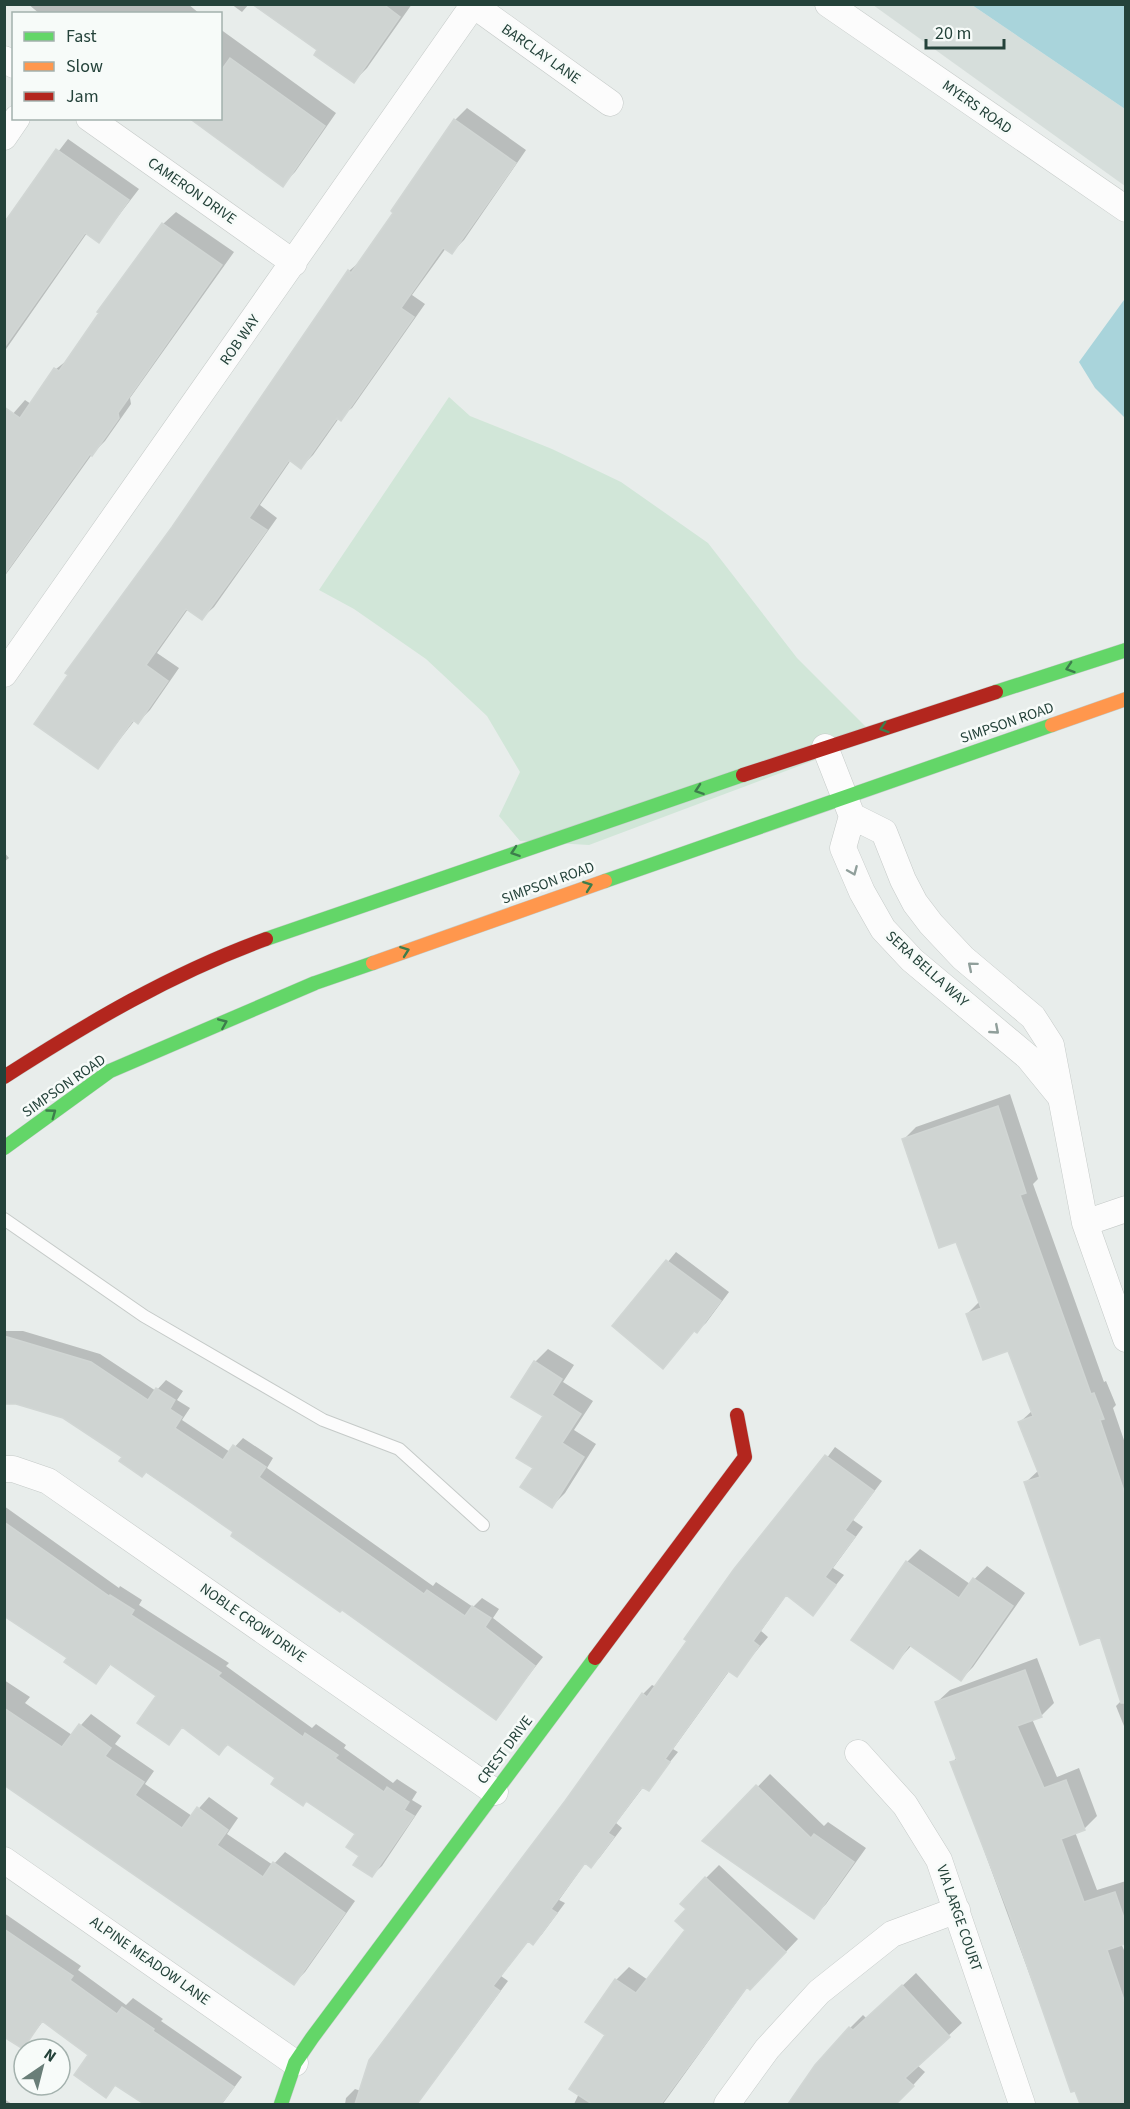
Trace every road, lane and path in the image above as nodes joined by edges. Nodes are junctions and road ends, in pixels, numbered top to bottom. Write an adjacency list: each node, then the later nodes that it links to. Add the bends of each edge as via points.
1 (828, 4): 7 (street, MYERS ROAD)
2 (473, 5): 3 (street, BARCLAY LANE); 8 (street, ROB WAY)
3 (610, 103)
4 (16, 120): 6 (street)
5 (92, 120): 8 (street, CAMERON DRIVE)
6 (4, 137)
7 (1125, 209)
8 (294, 263): 10 (street, ROB WAY)
9 (1125, 650): 12 (main road, one-way to 12)
10 (4, 674)
11 (1125, 699): 13 (main road, SIMPSON ROAD)
12 (825, 747): 13 (street); 14 (main road, one-way to 14, via 221,956 99,1016)
13 (848, 806): 15 (street, SERA BELLA WAY, one-way to 13, via 1051,1045 1033,1017 963,958 931,924 903,880 884,832); 15 (street, SERA BELLA WAY, one-way to 15, via 843,848 883,929 912,960 1028,1057); 16 (main road, SIMPSON ROAD, one-way to 13, via 110,1071 315,983)
14 (4, 1077)
15 (1059, 1095): 19 (street, SERA BELLA WAY)
16 (4, 1148)
17 (1125, 1209): 19 (street)
18 (4, 1219): 23 (lane, via 144,1316 323,1419 399,1449)
19 (1085, 1223): 20 (street, SERA BELLA WAY)
20 (1125, 1339)
21 (737, 1415): 25 (main road, CREST DRIVE, via 745,1457)
22 (4, 1469): 25 (street, NOBLE CROW DRIVE, via 48,1481)
23 (483, 1526)
24 (858, 1753): 27 (street, VIA LARGE COURT, via 905,1805 933,1850)
25 (495, 1792): 28 (main road, CREST DRIVE)
26 (4, 1860): 28 (street, ALPINE MEADOW LANE)
27 (957, 1910): 30 (street, via 892,1934 819,1992 767,2049); 31 (street, VIA LARGE COURT)
28 (295, 2063): 29 (main road, CREST DRIVE)
29 (281, 2104)
30 (727, 2104)
31 (1022, 2104)

